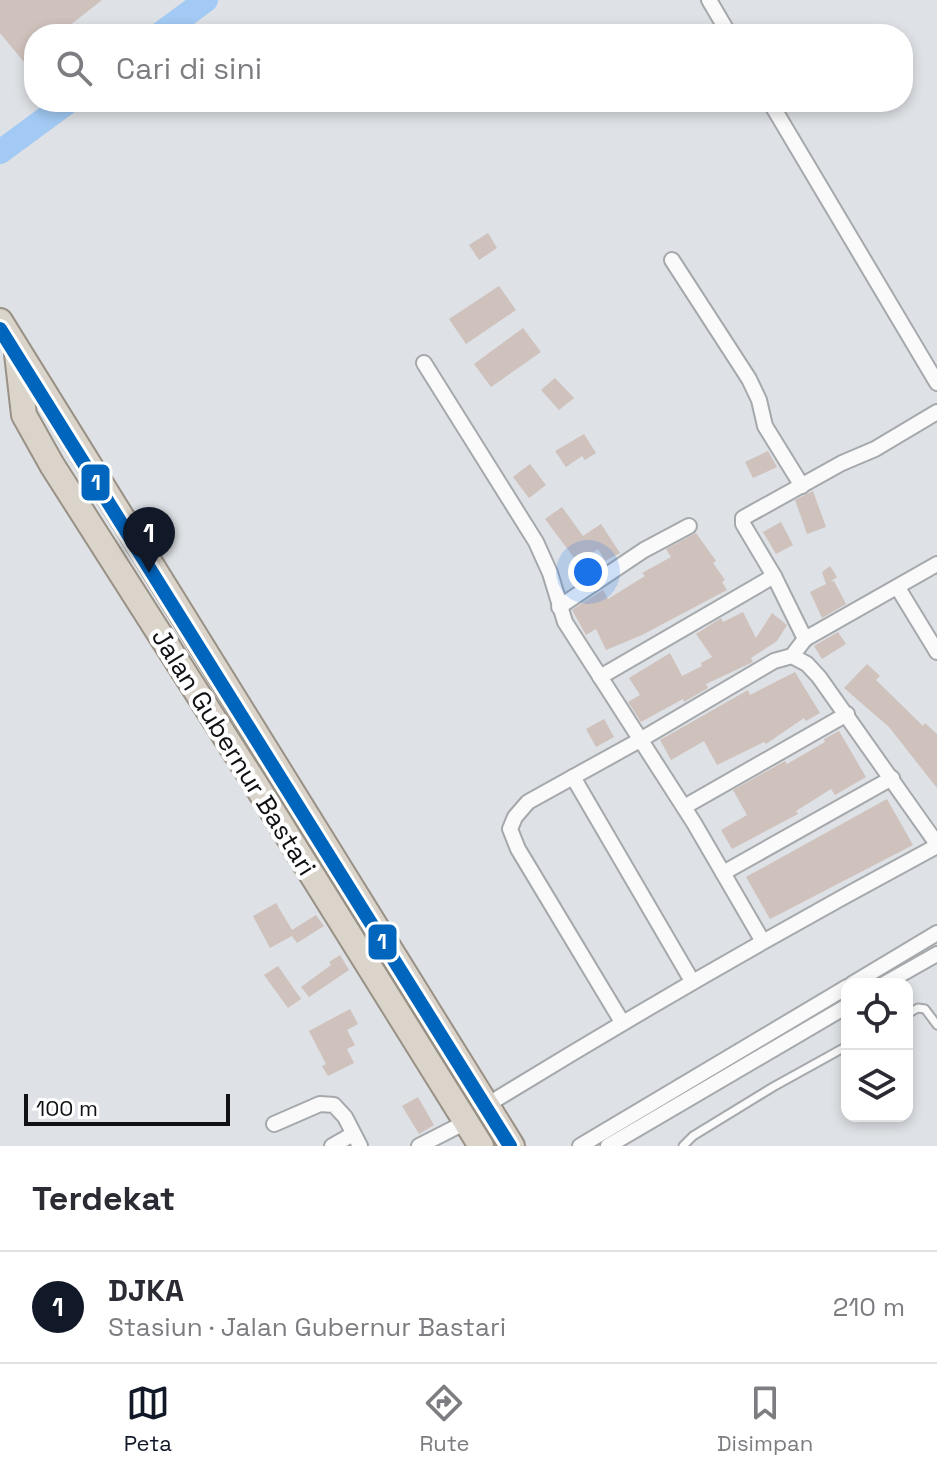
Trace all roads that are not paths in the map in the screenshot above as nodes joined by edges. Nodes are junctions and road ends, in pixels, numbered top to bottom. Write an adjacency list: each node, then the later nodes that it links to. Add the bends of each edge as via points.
1 (709, 0): 2 (street)
2 (723, 24)
3 (776, 112): 7 (street)
4 (672, 260): 9 (street, via 749,379 765,426)
5 (6, 336): 21 (highway, Jalan Gubernur Bastari); 24 (highway, Jalan Gubernur Bastari, via 24,415)
6 (424, 363): 14 (street, via 536,542)
7 (937, 383)
8 (937, 412): 9 (street)
9 (802, 486): 12 (street, via 743,518)
10 (689, 526): 14 (street)
11 (937, 564): 13 (street)
12 (774, 576): 15 (street); 18 (street)
13 (898, 588): 15 (street); 16 (street)
14 (559, 607): 18 (street)
15 (805, 639): 17 (street)
16 (937, 652)
17 (792, 656): 19 (street, via 807,664); 20 (street, via 774,661)
18 (600, 677): 20 (street)
19 (847, 714): 23 (street); 25 (street)
20 (640, 740): 22 (street); 25 (street)
21 (284, 775): 24 (highway); 40 (highway, Jalan Gubernur Bastari)
22 (573, 777): 33 (street); 37 (street, via 528,802 510,829)
23 (892, 778): 26 (street); 27 (street)
24 (256, 785): 41 (highway, Jalan Gubernur Bastari)
25 (684, 807): 27 (street)
26 (937, 845): 29 (street)
27 (723, 873): 29 (street)
28 (937, 933): 31 (street)
29 (762, 940): 33 (street)
30 (937, 954): 32 (street)
31 (862, 978)
32 (895, 978)
33 (692, 981): 37 (street)
34 (841, 991): 48 (street)
35 (841, 1010): 49 (street)
36 (913, 1011): 38 (lane, via 925,1009)
37 (622, 1022): 40 (street)
38 (937, 1025)
39 (841, 1049): 50 (lane)
40 (487, 1105): 47 (highway, Jalan Gubernur Bastari)
41 (466, 1122): 45 (street); 46 (highway, Jalan Gubernur Bastari)
42 (274, 1124): 43 (street, via 328,1104 338,1109)
43 (356, 1140): 44 (street)
44 (332, 1146)
45 (419, 1146)
46 (481, 1146)
47 (512, 1146)
48 (581, 1146)
49 (608, 1146)
50 (683, 1146)

